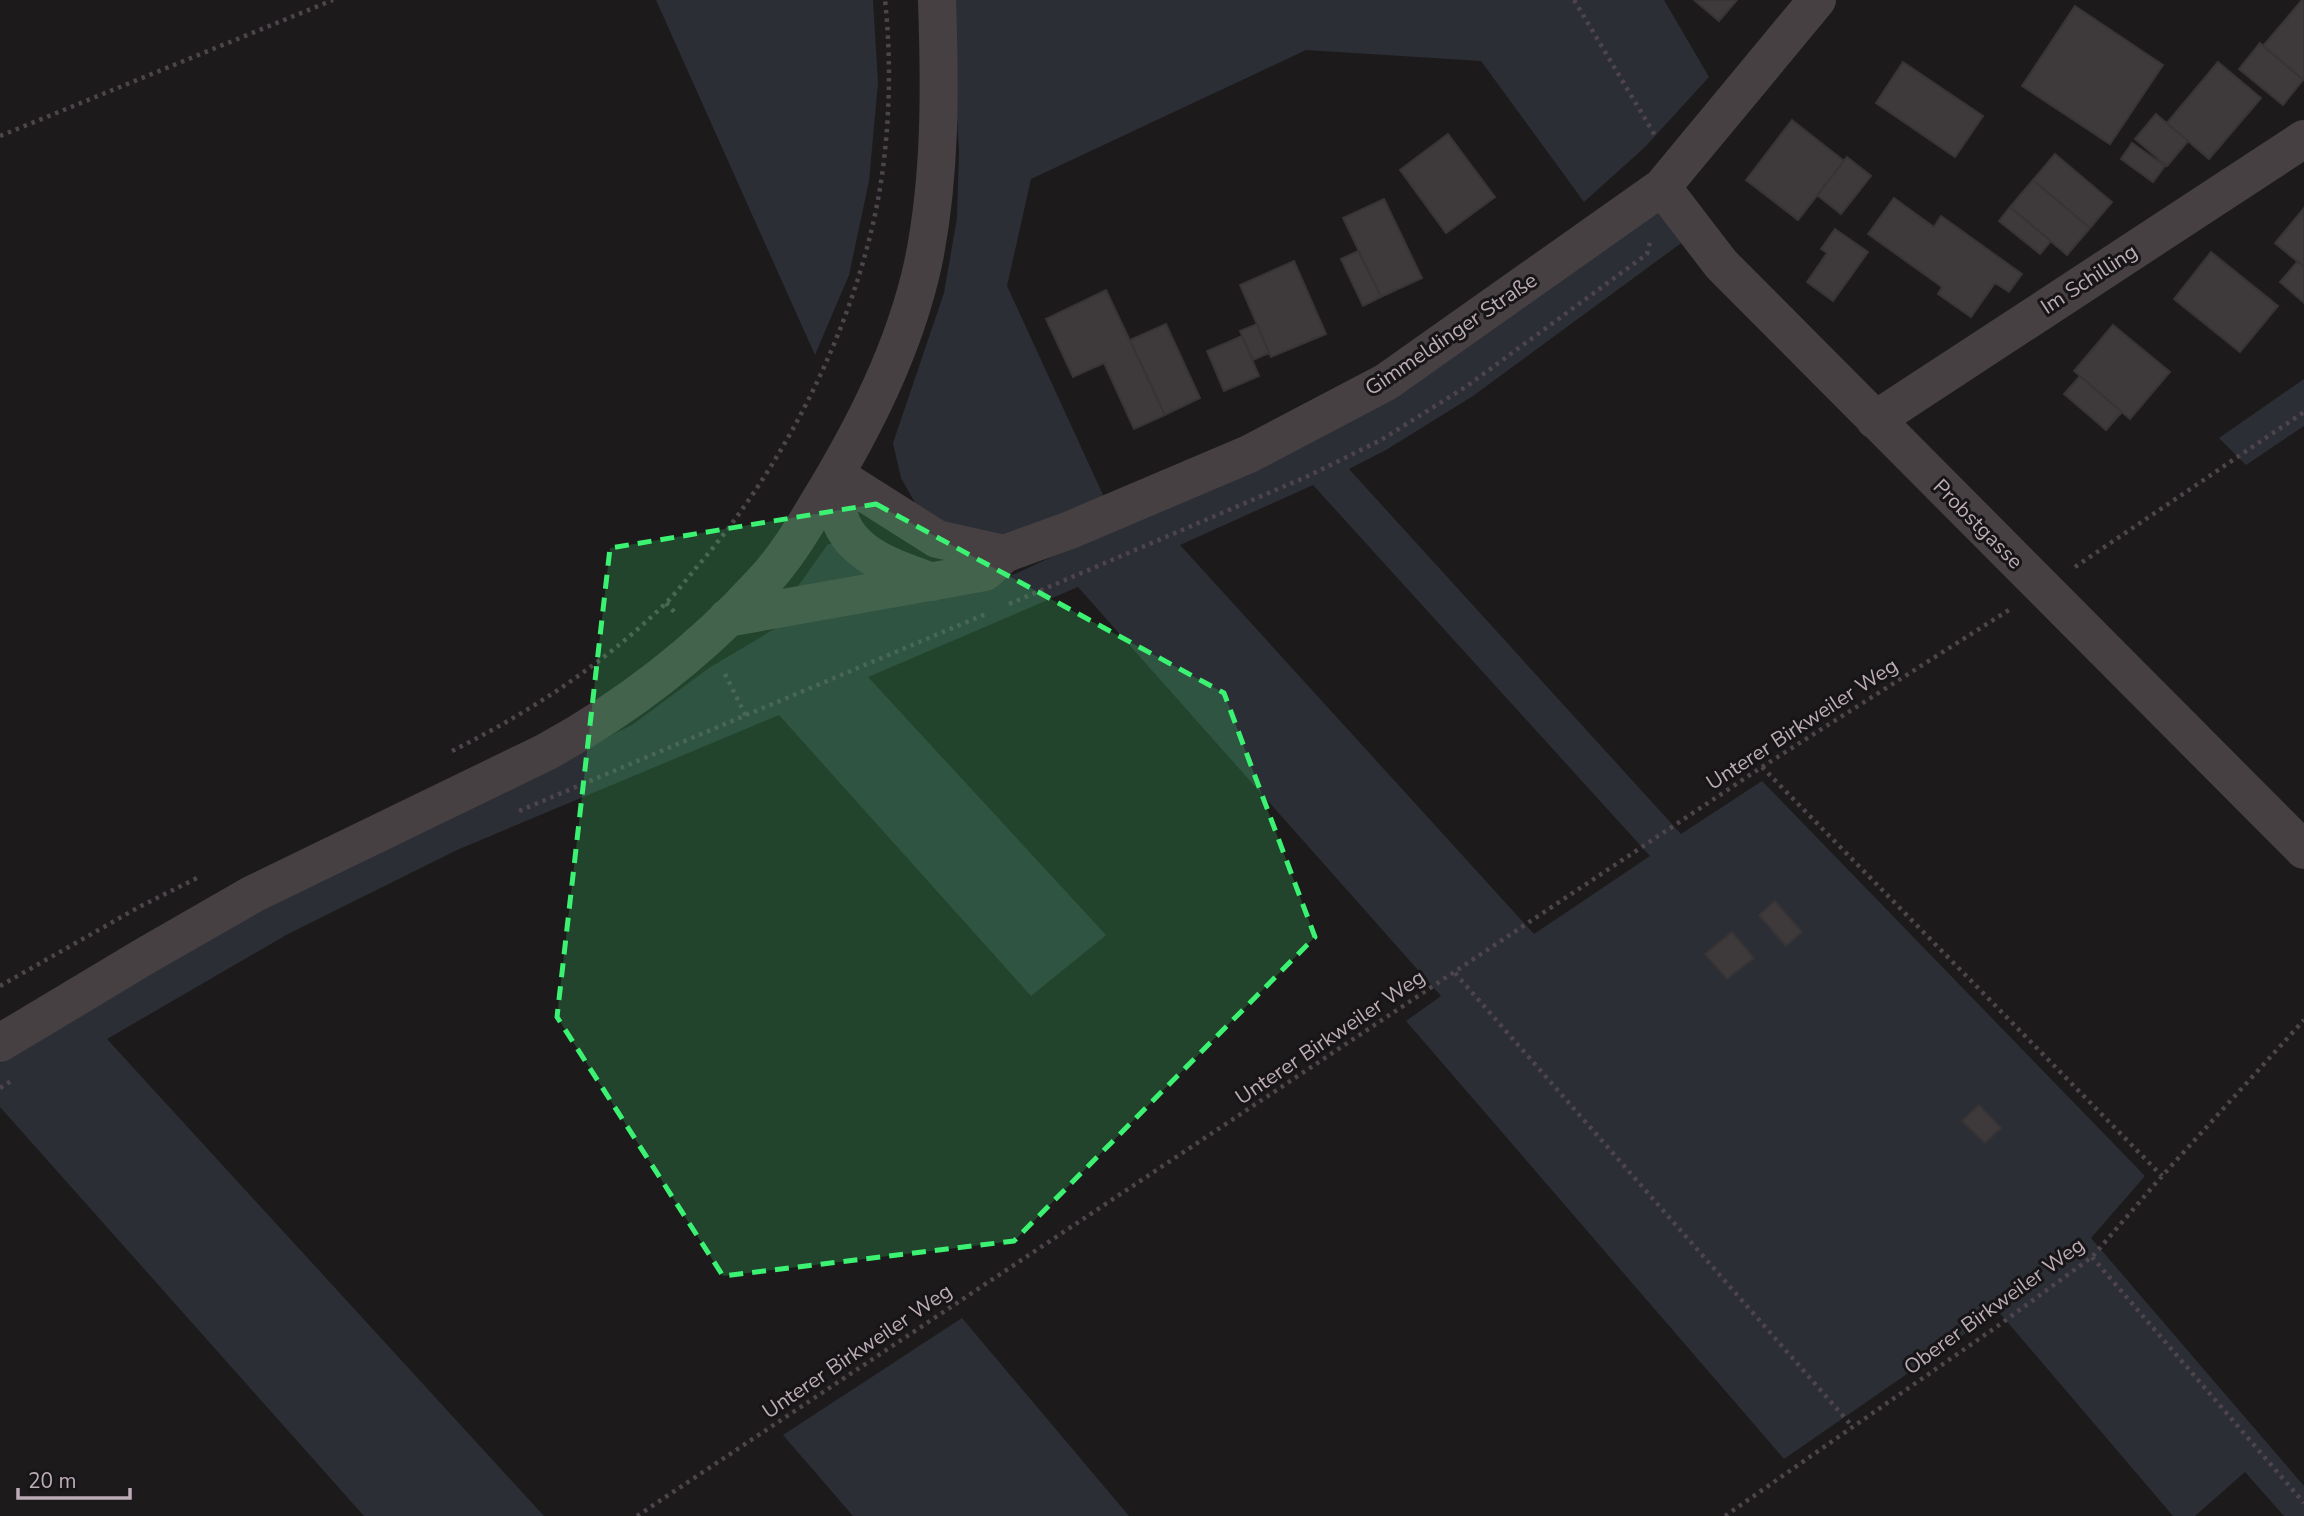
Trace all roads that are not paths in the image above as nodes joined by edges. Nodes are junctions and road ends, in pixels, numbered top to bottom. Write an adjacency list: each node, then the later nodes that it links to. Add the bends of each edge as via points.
1 (937, 0): 6 (street, via 936,177 922,265 885,379)
2 (1817, 0): 4 (street, Gimmeldinger Straße)
3 (2304, 139): 5 (street, Im Schilling)
4 (1669, 179): 5 (street, Probstgasse, via 1721,264); 7 (street, Gimmeldinger Straße, via 1386,382 1249,454)
5 (1875, 420): 10 (street, Probstgasse)
6 (836, 475): 7 (street, via 937,539); 8 (street, Gimmeldinger Straße, via 841,522 850,538 898,570); 9 (street, via 797,538)
7 (1004, 554): 8 (street, Gimmeldinger Straße, via 985,572)
8 (933, 582): 9 (street, Gimmeldinger Straße)
9 (727, 618): 11 (street, via 587,730 253,894)
10 (2304, 850)
11 (0, 1043)

